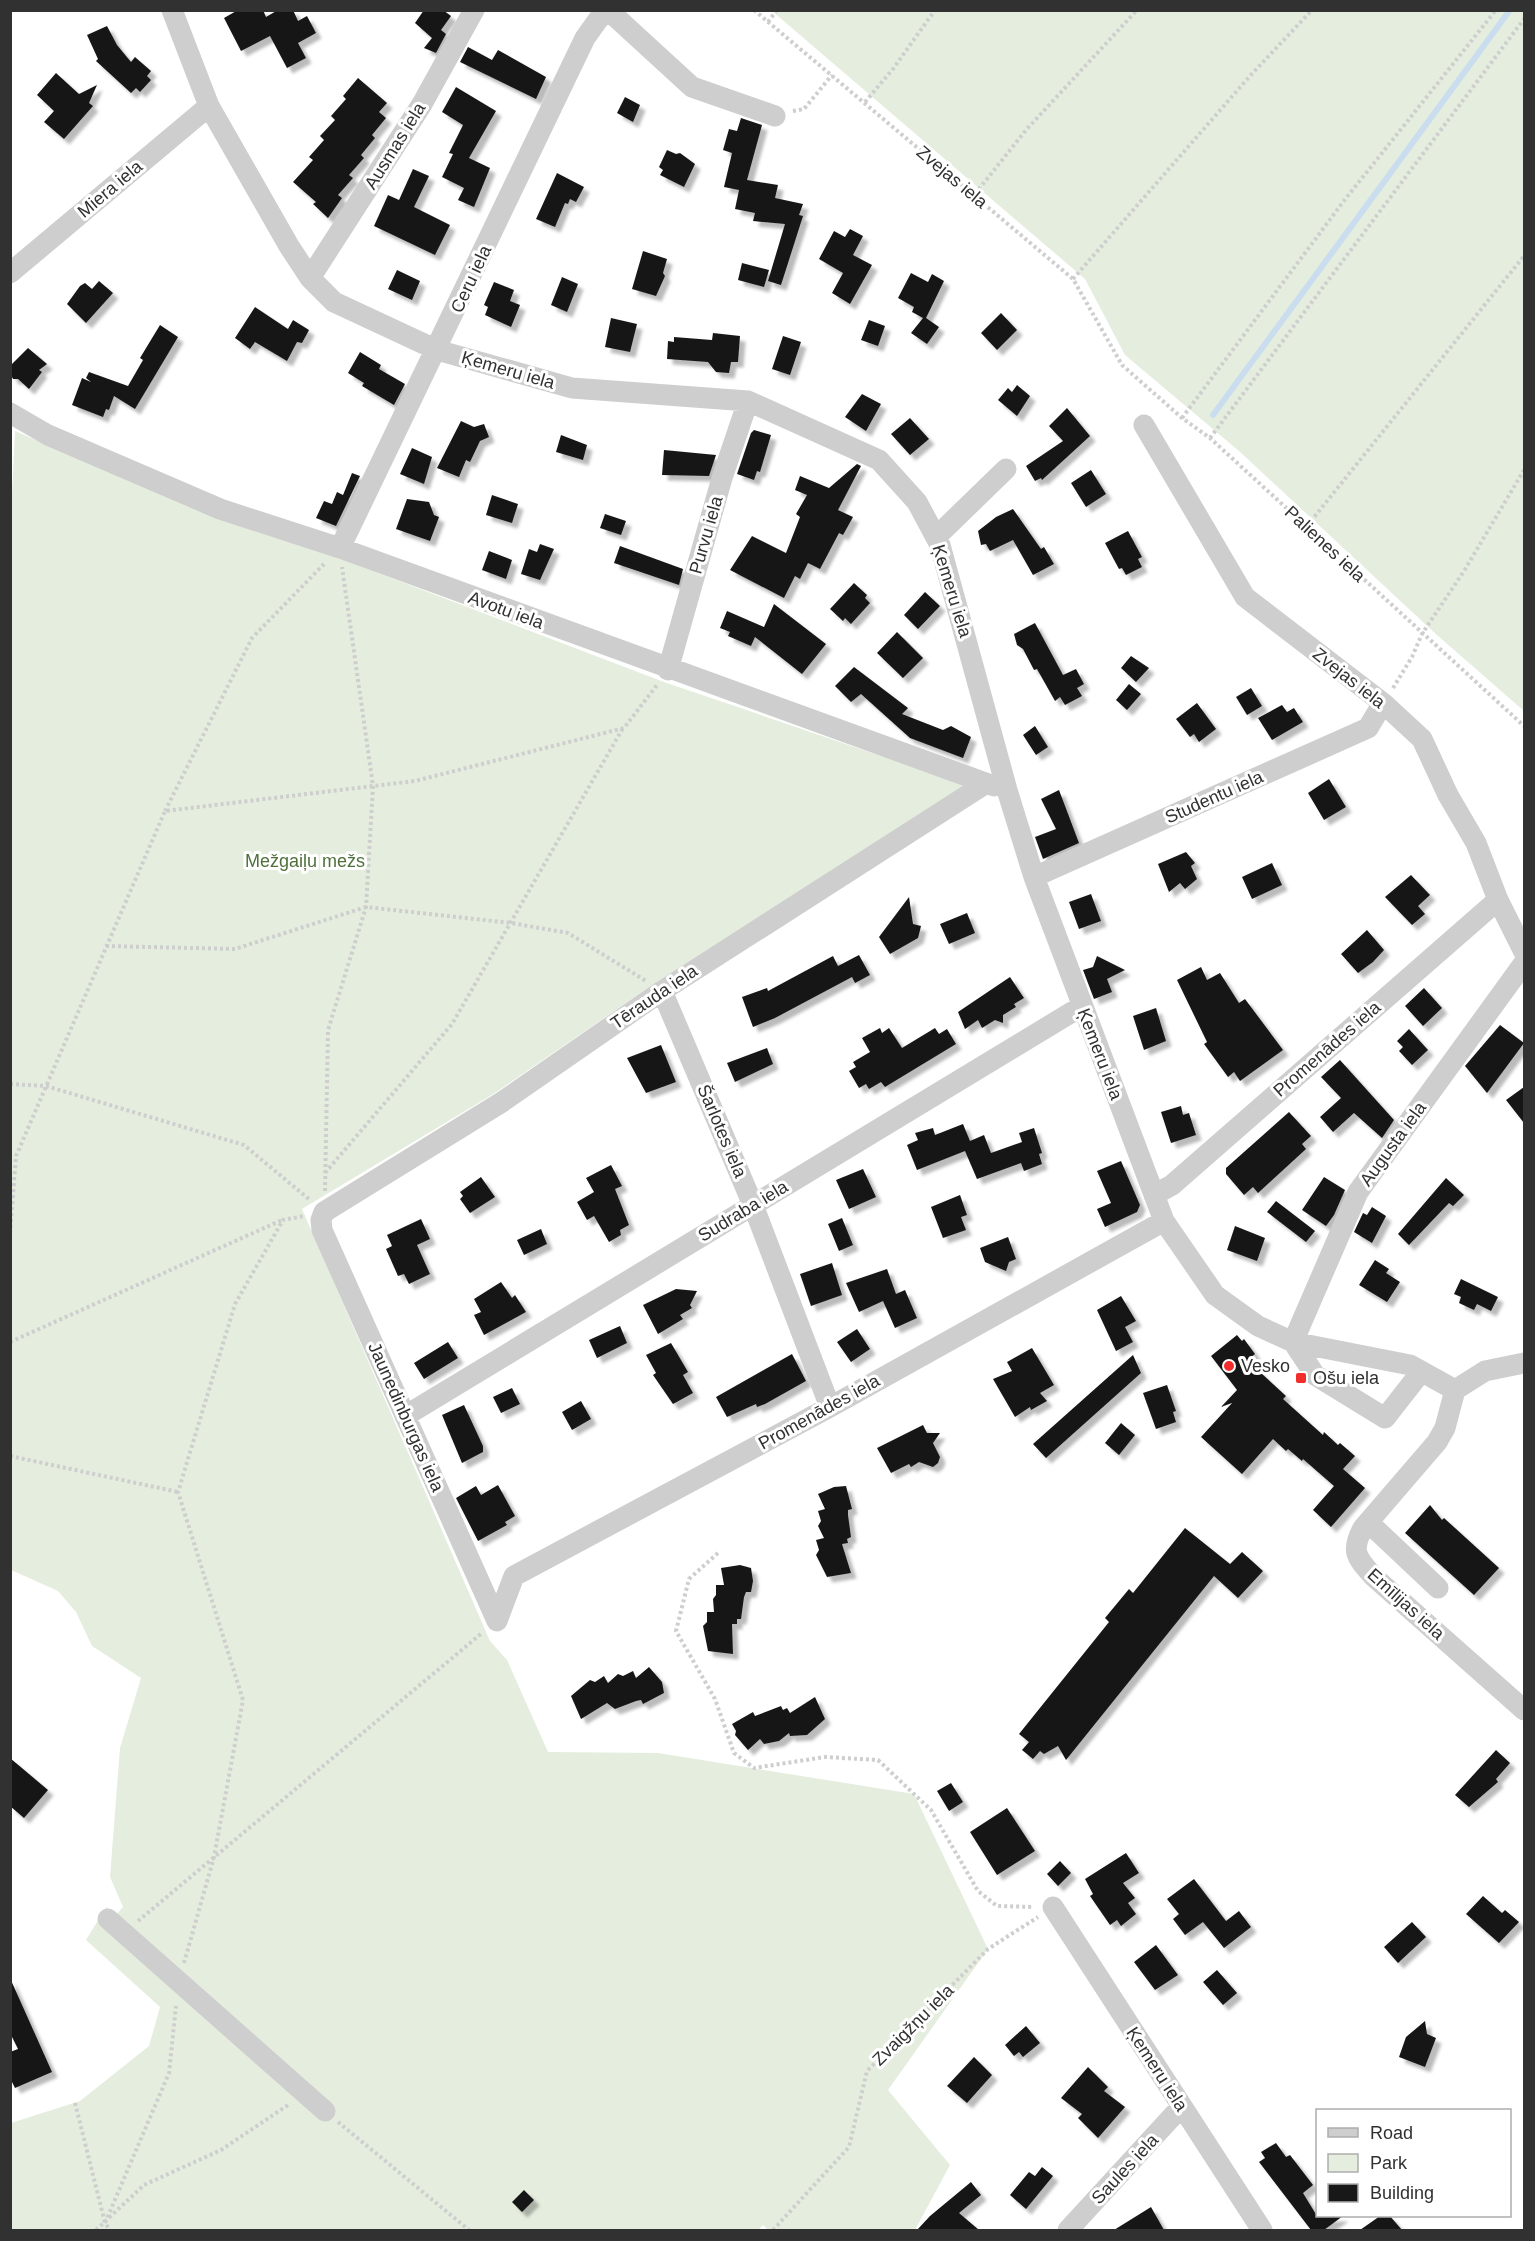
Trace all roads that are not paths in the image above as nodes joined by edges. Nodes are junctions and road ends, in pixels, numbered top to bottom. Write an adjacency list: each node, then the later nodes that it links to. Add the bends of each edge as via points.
1 (172, 10): 4 (street, Ķemeru iela)
2 (474, 10): 7 (street, Ausmas iela, via 423,104)
3 (606, 10): 5 (street, via 692,87); 8 (street, Ceru iela, via 585,38)
4 (209, 106): 6 (street, Miera iela); 7 (street, Ķemeru iela)
5 (775, 116)
6 (10, 273)
7 (310, 278): 8 (street, Ķemeru iela, via 334,302)
8 (437, 350): 9 (street, Ķemeru iela, via 572,388); 14 (street, Ceru iela)
9 (748, 400): 13 (street, Ķemeru iela, via 879,460 917,502); 15 (street, Purvu iela)
10 (10, 414): 14 (street, Avotu iela, via 48,435 220,509)
11 (1144, 425): 16 (street, Zvejas iela, via 1245,597)
12 (1006, 469): 13 (street)
13 (936, 537): 18 (street, Ķemeru iela)
14 (340, 548): 15 (street, Avotu iela)
15 (668, 670): 17 (street, Avotu iela, via 791,711)
16 (1383, 704): 19 (street, Studentu iela, via 1368,728); 20 (street, Zvejas iela, via 1422,739 1476,843)
17 (985, 784): 18 (street, Avotu iela); 23 (street, Tērauda iela)
18 (1007, 790): 19 (street, Ķemeru iela)
19 (1034, 877): 24 (street, Ķemeru iela)
20 (1498, 900): 21 (street, Zvejas iela); 25 (street, Promenādes iela, via 1172,1185)
21 (1524, 952)
22 (1524, 963): 29 (street, Augusta iela, via 1358,1192)
23 (662, 990): 26 (street, Šarlotes iela); 27 (street, Tērauda iela, via 502,1102)
24 (1082, 1006): 25 (street, Ķemeru iela); 26 (street, Sudraba iela)
25 (1154, 1195): 28 (street, Ķemeru iela)
26 (753, 1206): 33 (street, Šarlotes iela); 34 (street, Sudraba iela)
27 (324, 1212): 34 (street, Jaunedinburgas iela, via 322,1230)
28 (1164, 1221): 29 (street, Ķemeru iela, via 1215,1295 1258,1326); 33 (street, Promenādes iela)
29 (1293, 1342): 31 (street, via 1410,1365); 31 (street, via 1315,1375 1384,1418)
30 (1524, 1364): 32 (street, via 1485,1371)
31 (1421, 1372): 32 (street)
32 (1455, 1390): 35 (street, Emīlijas iela, via 1437,1442)
33 (830, 1407): 37 (street, Promenādes iela, via 514,1576)
34 (405, 1416): 37 (street, Jaunedinburgas iela)
35 (1368, 1522): 36 (street); 38 (street, Emīlijas iela, via 1355,1543 1358,1559)
36 (1438, 1588)
37 (497, 1621)
38 (1524, 1710)
39 (1053, 1907): 41 (street, Ķemeru iela)
40 (108, 1919): 42 (street)
41 (1182, 2107): 43 (street, Saules iela); 44 (street, Ķemeru iela)
42 (325, 2111)
43 (1068, 2230)
44 (1262, 2230)

